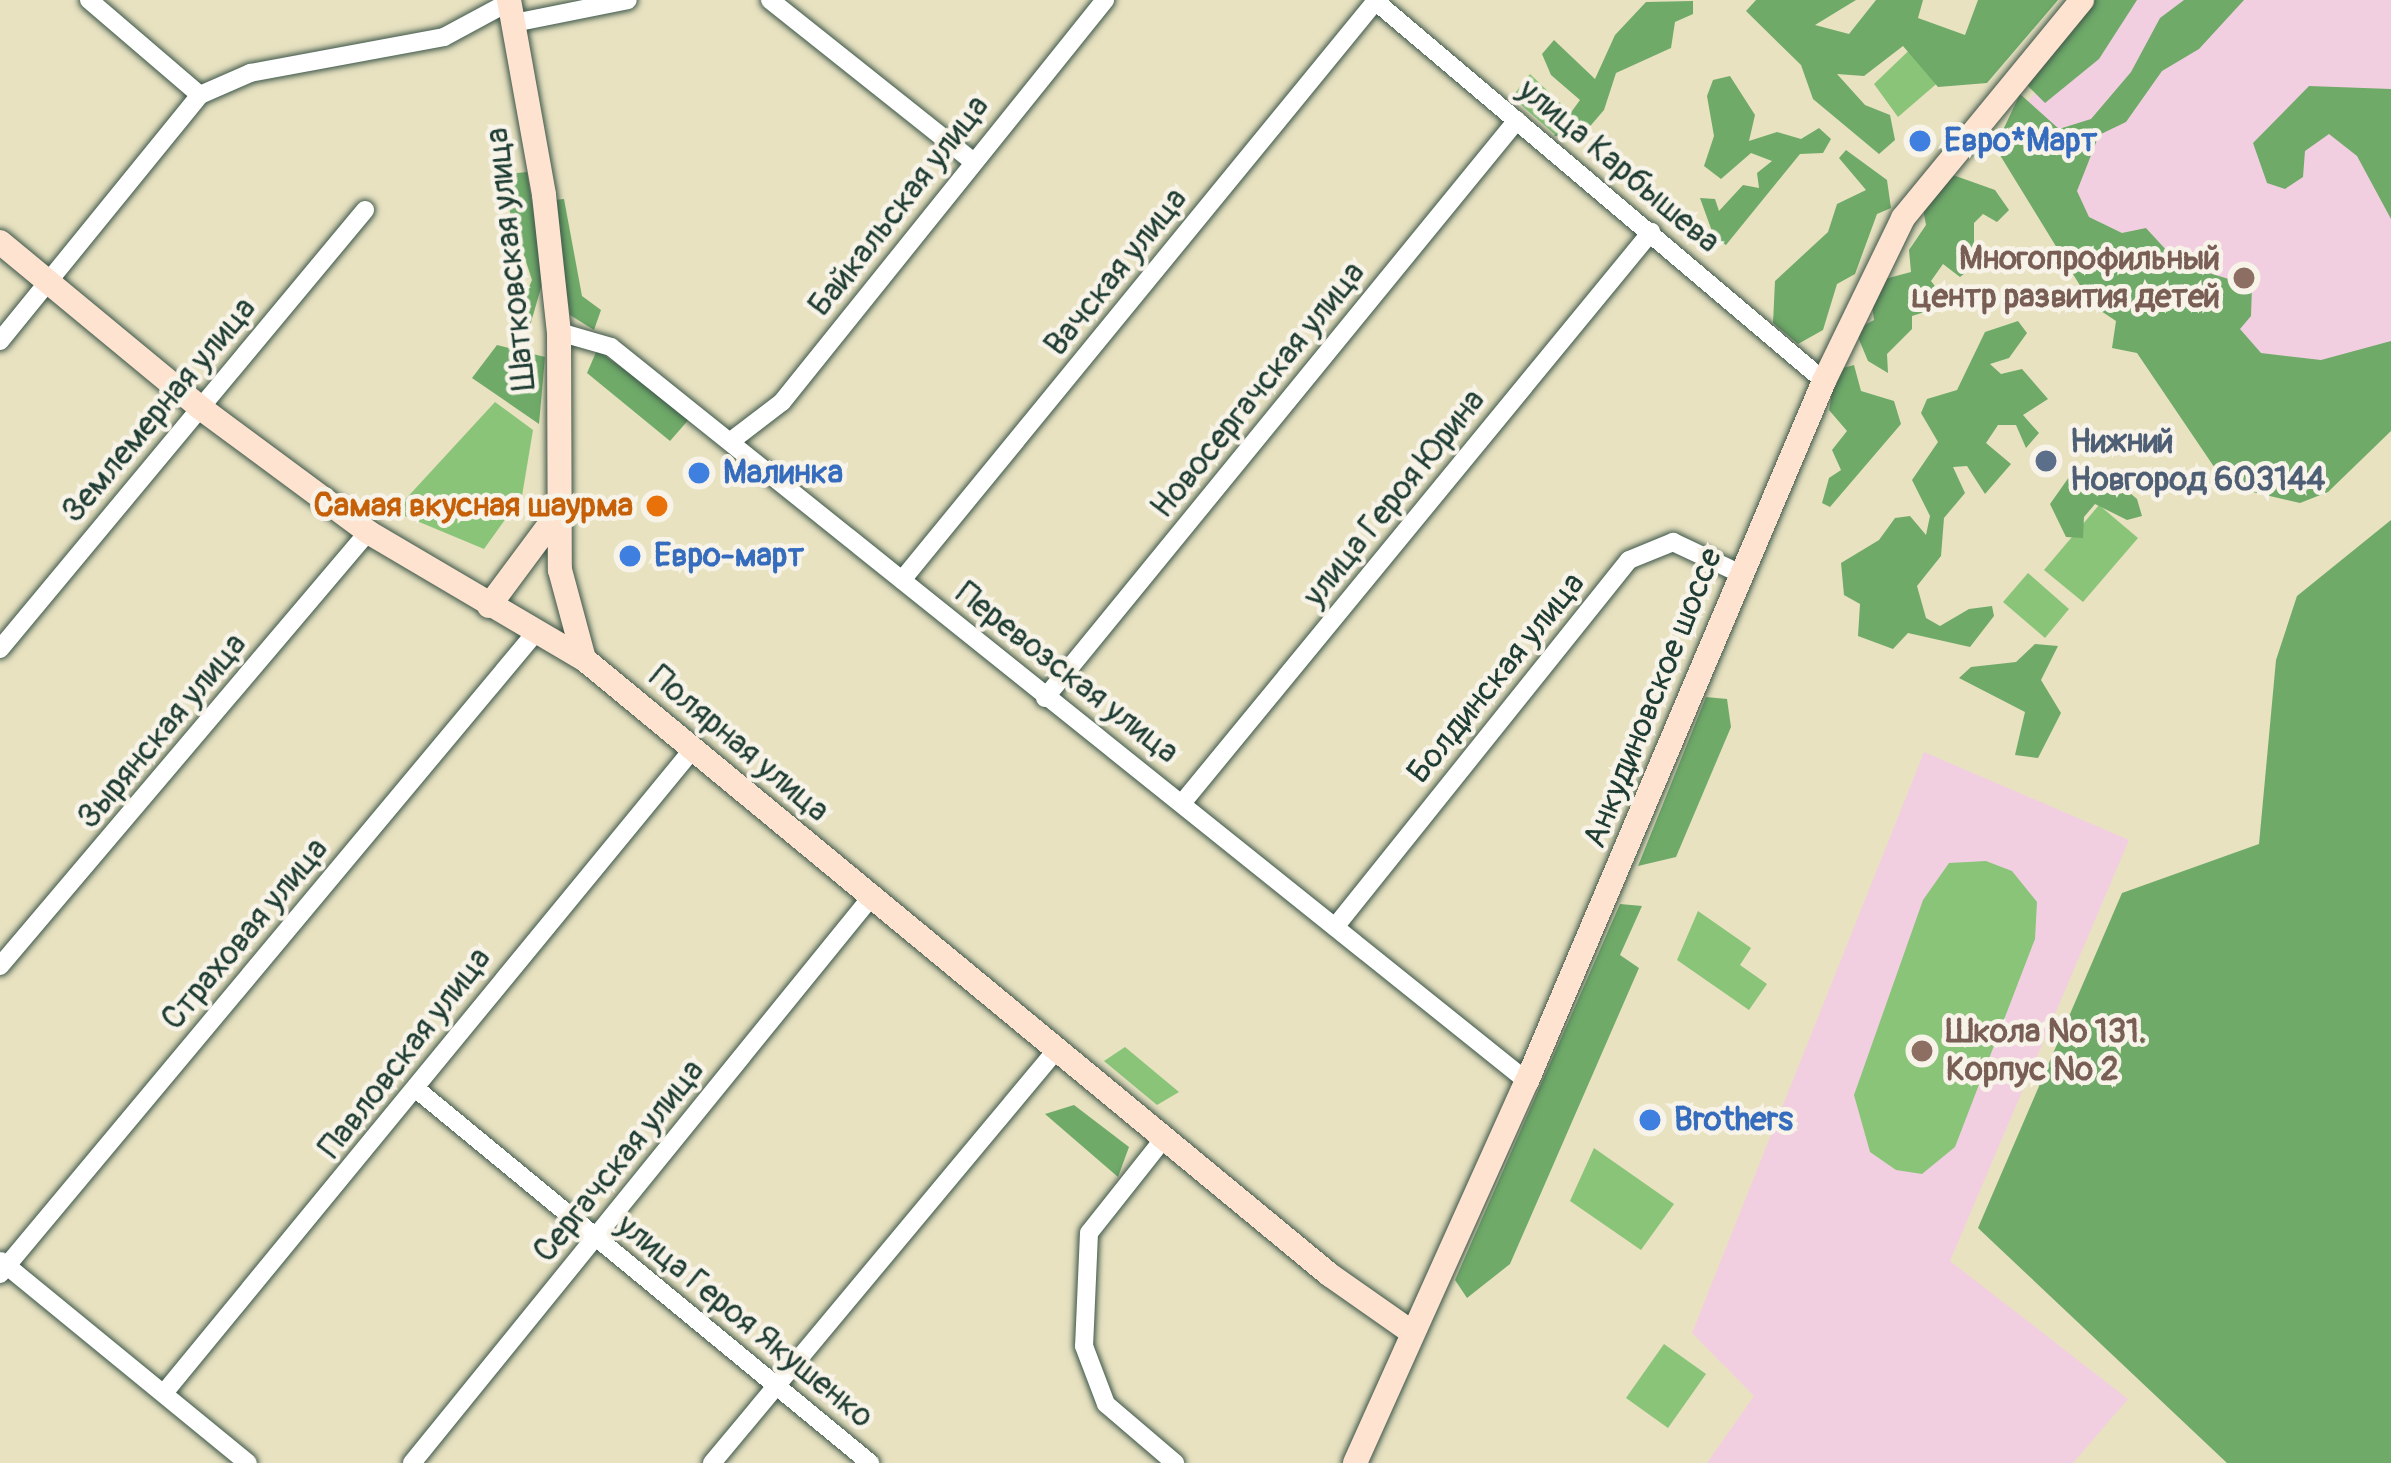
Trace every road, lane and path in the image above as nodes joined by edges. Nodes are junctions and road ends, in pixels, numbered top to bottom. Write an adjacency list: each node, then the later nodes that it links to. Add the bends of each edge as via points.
1 (89, 0): 8 (street)
2 (628, 0): 7 (street)
3 (770, 0): 10 (street)
4 (1105, 0): 10 (street, Байкальская улица)
5 (2082, 0): 17 (street, Анкудиновское шоссе, via 1918,195)
6 (1375, 1): 9 (street, улица Карбышева); 23 (street, Вачская улица)
7 (511, 8): 8 (street, via 462,32 250,73); 15 (street, Шатковская улица)
8 (200, 95): 14 (street)
9 (1517, 120): 12 (street, улица Карбышева); 28 (street, Новосергачская улица)
10 (971, 160): 19 (street, Байкальская улица, via 782,402)
11 (365, 210): 18 (street, Землемерная улица)
12 (1651, 232): 17 (street, улица Карбышева); 30 (street, улица Героя Юрина)
13 (0, 242): 14 (street, Полярная улица)
14 (49, 282): 16 (street); 18 (street, Полярная улица)
15 (559, 332): 19 (street, Перевозская улица, via 611,347); 20 (street, Шатковская улица)
16 (0, 341)
17 (1823, 381): 22 (street, Анкудиновское шоссе)
18 (198, 406): 21 (street, Полярная улица); 26 (street, Землемерная улица)
19 (731, 441): 23 (street, Перевозская улица)
20 (558, 513): 24 (street); 27 (street, Шатковская улица, via 563,590)
21 (368, 532): 24 (street, Полярная улица); 33 (street, Зырянская улица)
22 (1739, 573): 32 (street, Болдинская улица, via 1673,542 1629,560); 35 (street, Анкудиновское шоссе)
23 (902, 580): 28 (street, Перевозская улица)
24 (489, 605): 25 (street, Полярная улица)
25 (536, 632): 27 (street, Полярная улица); 39 (street, Страховая улица)
26 (0, 649)
27 (584, 659): 29 (street, Полярная улица)
28 (1045, 698): 30 (street, Перевозская улица)
29 (693, 749): 31 (street, Полярная улица); 36 (street, Павловская улица)
30 (1183, 802): 32 (street, Перевозская улица, via 1206,829)
31 (872, 896): 34 (street, Полярная улица); 38 (street, Сергачская улица)
32 (1335, 927): 35 (street, Перевозская улица)
33 (0, 966)
34 (1057, 1049): 37 (street, Полярная улица); 41 (street)
35 (1527, 1081): 40 (street, Анкудиновское шоссе)
36 (415, 1088): 38 (street, улица Героя Якушенко); 42 (street, Павловская улица)
37 (1165, 1137): 40 (street, Полярная улица); 47 (street, via 1089,1233 1084,1346 1106,1404)
38 (597, 1239): 41 (street, улица Героя Якушенко); 44 (street, Сергачская улица)
39 (2, 1266): 42 (street)
40 (1410, 1331): 48 (street, Анкудиновское шоссе)
41 (776, 1385): 45 (street); 46 (street, улица Героя Якушенко)
42 (164, 1393): 43 (street)
43 (248, 1463)
44 (412, 1463)
45 (712, 1463)
46 (870, 1463)
47 (1175, 1463)
48 (1354, 1463)

